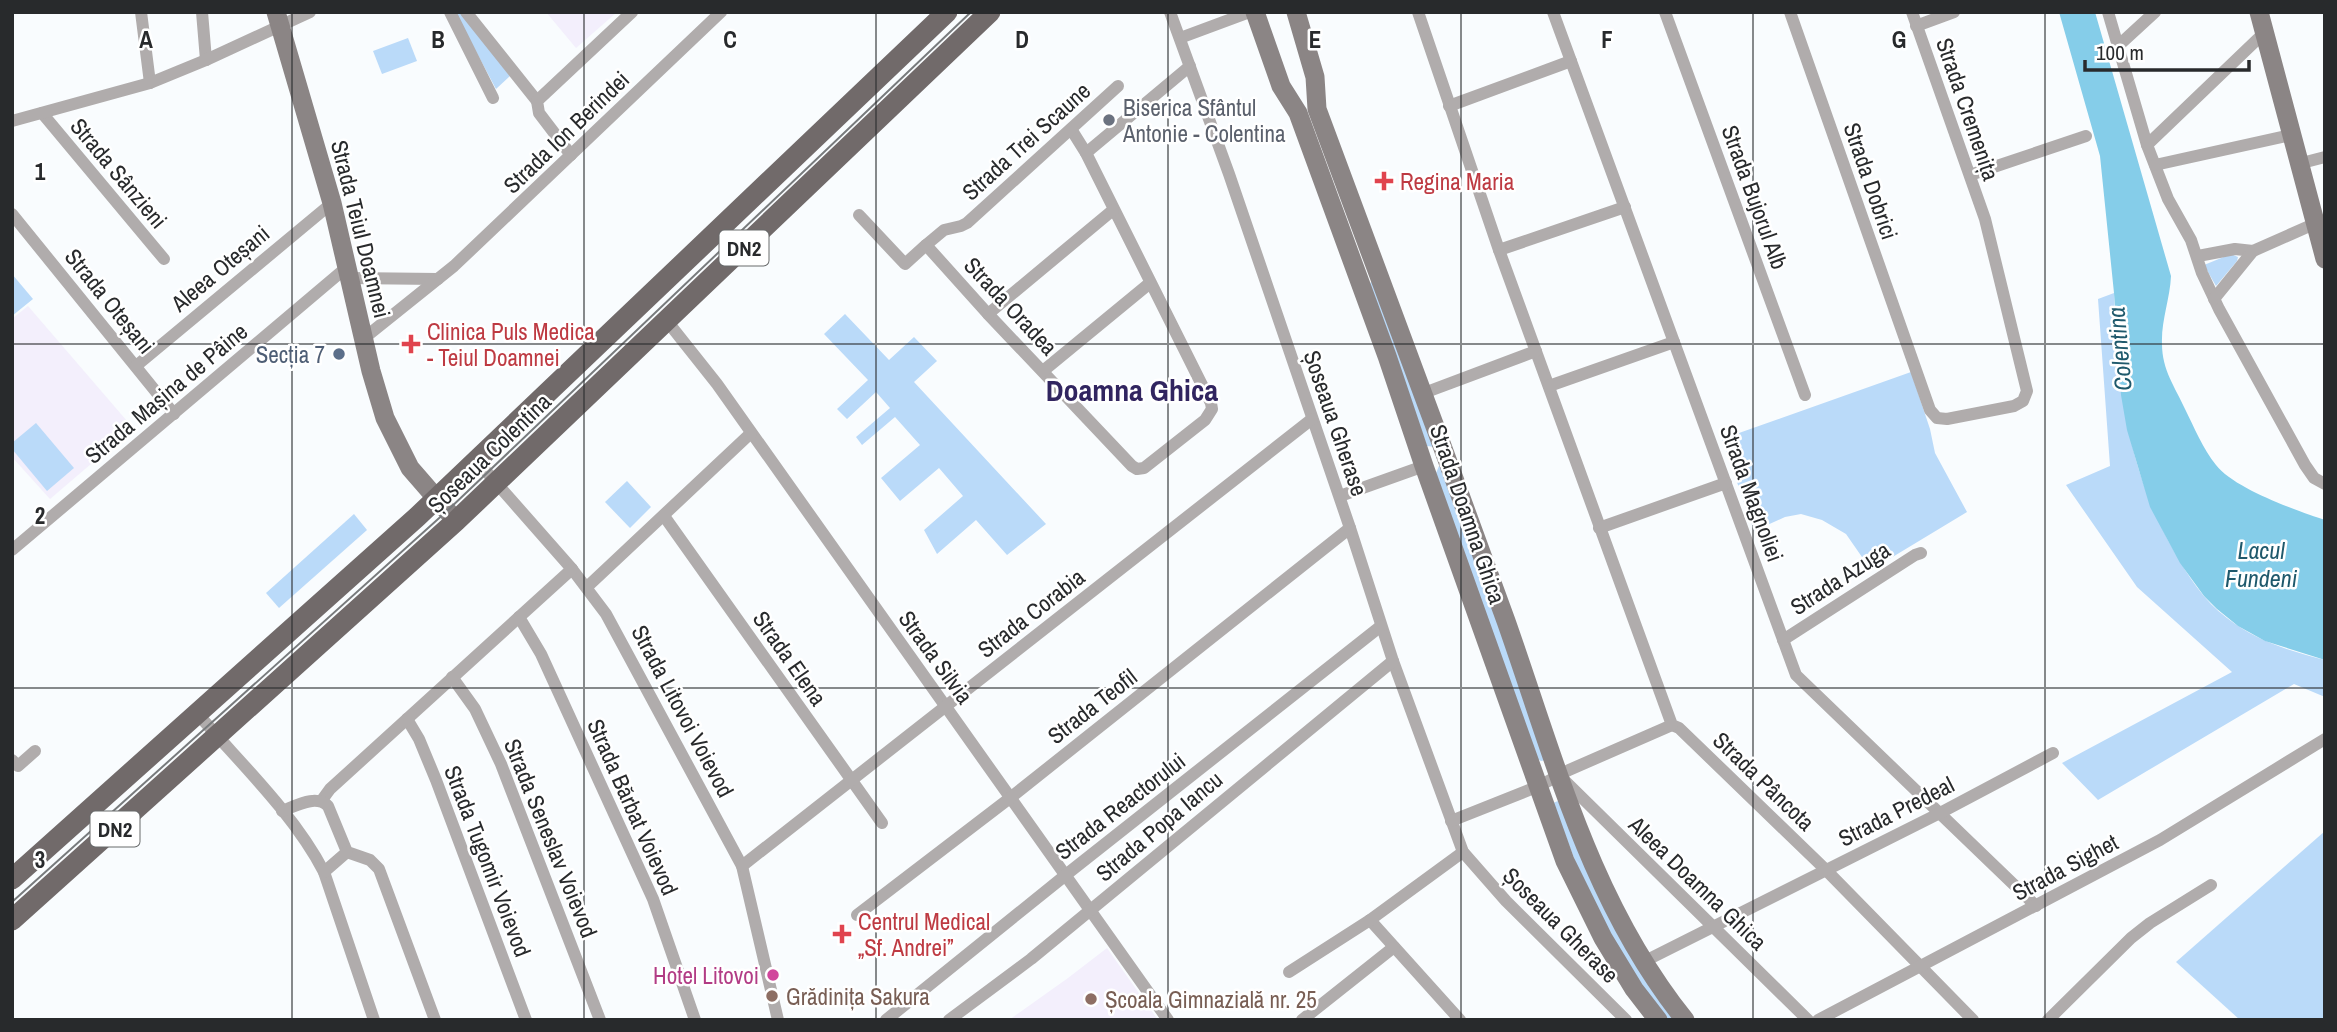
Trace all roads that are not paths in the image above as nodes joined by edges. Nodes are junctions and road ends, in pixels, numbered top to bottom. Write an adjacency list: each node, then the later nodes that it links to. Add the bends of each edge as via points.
1 (141, 12): 33 (street)
2 (201, 12): 30 (street)
3 (310, 12): 25 (street)
4 (450, 12): 35 (street)
5 (466, 12): 36 (street)
6 (632, 12): 36 (street)
7 (721, 12): 46 (street, Strada Ion Berindei)
8 (947, 12): 81 (main road, Șoseaua Colentina / DN2)
9 (990, 12): 69 (main road, Șoseaua Colentina / DN2)
10 (1170, 12): 28 (street, Șoseaua Gherase)
11 (1250, 12): 28 (street)
12 (1255, 12): 38 (main road, Strada Doamna Ghica, via 1282,86)
13 (1267, 12): 38 (main road)
14 (1284, 12): 38 (main road)
15 (1296, 12): 38 (main road, Strada Doamna Ghica, via 1315,77)
16 (1418, 12): 37 (street)
17 (1553, 12): 31 (street, Strada Magnoliei)
18 (1665, 12): 77 (street, Strada Bujorul Alb)
19 (1790, 12): 56 (street, Strada Dobrici, via 1912,363 1937,418 2014,406 2026,397)
20 (1912, 12): 26 (street, Strada Cremenița)
21 (1954, 12): 26 (street)
22 (2108, 12): 29 (street)
23 (2155, 12): 29 (street)
24 (2259, 12): 27 (main road)
25 (278, 19): 30 (street); 51 (main road, Strada Teiul Doamnei)
26 (1916, 26): 50 (street, Strada Cremenița)
27 (2264, 33): 42 (main road); 44 (street)
28 (1180, 38): 32 (street, Șoseaua Gherase)
29 (2118, 46): 44 (street)
30 (206, 60): 33 (street)
31 (1571, 61): 37 (street); 52 (street, Strada Magnoliei)
32 (1190, 66): 45 (street); 79 (street, Șoseaua Gherase)
33 (150, 83): 39 (street)
34 (1118, 86): 41 (street, Strada Trei Scaune)
35 (493, 98)
36 (537, 101): 46 (street, via 539,113)
37 (1449, 106): 59 (street)
38 (1307, 111): 76 (main road, Strada Doamna Ghica); 82 (main road, Strada Doamna Ghica)
39 (42, 113): 40 (street); 62 (street, Strada Sânzieni)
40 (12, 121)
41 (1071, 129): 45 (street, Strada Oradea); 58 (street, Strada Trei Scaune, via 967,223 944,230)
42 (2291, 135): 48 (main road); 49 (street)
43 (2086, 136): 50 (street)
44 (2147, 145): 49 (street)
45 (1086, 153): 53 (street, Strada Oradea)
46 (571, 155): 65 (street, Strada Ion Berindei)
47 (2325, 157): 48 (street)
48 (2298, 164): 57 (main road)
49 (2155, 165): 61 (street)
50 (1970, 175): 56 (street, Strada Cremenița)
51 (332, 202): 64 (main road, Strada Teiul Doamnei); 73 (street, Aleea Oteșani)
52 (1625, 207): 59 (street); 71 (street, Strada Magnoliei)
53 (1113, 210): 66 (street, Strada Oradea); 68 (street)
54 (12, 214): 73 (street, Strada Oteșani)
55 (859, 215): 58 (street, via 905,264)
56 (1985, 219)
57 (2314, 224): 60 (street); 63 (main road)
58 (926, 245): 68 (street, Strada Oradea)
59 (1499, 250): 72 (street)
60 (2253, 251): 61 (street); 67 (street)
61 (2198, 256): 67 (street)
62 (163, 259)
63 (2325, 259)
64 (348, 272): 65 (street); 70 (main road, Strada Teiul Doamnei); 78 (street, Strada Mașina de Pâine, via 320,288)
65 (438, 279): 70 (street, Strada Ion Berindei)
66 (1150, 283): 74 (street); 74 (street, Strada Oradea, via 1211,402 1205,420 1137,469)
67 (2214, 299): 85 (street, via 2309,472)
68 (988, 314): 74 (street, Strada Oradea)
69 (667, 321): 80 (street, Strada Silvia); 83 (main road, Șoseaua Colentina / DN2)
70 (363, 339): 87 (main road, Strada Teiul Doamnei, via 390,431 410,468)
71 (1674, 342): 75 (street); 84 (street, Strada Magnoliei)
72 (1536, 351): 75 (street); 76 (street)
73 (136, 366): 78 (street, Strada Oteșani)
74 (1043, 372)
75 (1549, 386): 91 (street)
76 (1424, 393): 109 (main road, Strada Doamna Ghica)
77 (1805, 395)
78 (174, 414): 92 (street, Strada Mașina de Pâine)
79 (1312, 419): 86 (street, Șoseaua Gherase); 101 (street, Strada Corabia)
80 (751, 433): 88 (street); 101 (street, Strada Silvia)
81 (477, 461): 83 (street, Strada Litovoi Voievod); 87 (main road, Șoseaua Colentina / DN2)
82 (1424, 466): 86 (street); 111 (main road, Strada Doamna Ghica)
83 (496, 482): 89 (main road, Șoseaua Colentina / DN2); 94 (street, Strada Litovoi Voievod)
84 (1726, 483): 91 (street); 98 (street, Strada Magnoliei)
85 (2325, 484)
86 (1339, 496): 90 (street, Șoseaua Gherase)
87 (436, 499): 89 (main road, Strada Teiul Doamnei); 103 (main road, Șoseaua Colentina / DN2)
88 (664, 516): 95 (street); 110 (street, Strada Elena)
89 (456, 521): 103 (main road, Șoseaua Colentina / DN2)
90 (1350, 528): 97 (street, Șoseaua Gherase); 112 (street, Strada Teofil)
91 (1599, 528): 104 (street)
92 (12, 550)
93 (1921, 553): 98 (street, Strada Azuga)
94 (572, 569): 95 (street, Strada Litovoi Voievod); 96 (street)
95 (587, 587): 120 (street, Strada Litovoi Voievod)
96 (519, 617): 100 (street); 141 (street, Strada Bărbat Voievod, via 541,654 653,899)
97 (1381, 626): 99 (street, Șoseaua Gherase); 123 (street, Strada Reactorului)
98 (1783, 640): 115 (street, Strada Magnoliei, via 1796,675)
99 (1393, 661): 116 (street, Șoseaua Gherase); 127 (street, Strada Popa Iancu)
100 (452, 677): 102 (street); 140 (street, Strada Seneslav Voievod, via 475,709 501,764)
101 (946, 707): 110 (street, Strada Corabia); 112 (street, Strada Silvia)
102 (407, 719): 113 (street); 139 (street, Strada Tugomir Voievod, via 436,780)
103 (207, 725): 114 (street); 124 (main road, Șoseaua Colentina / DN2); 129 (main road, Șoseaua Colentina / DN2)
104 (1672, 725): 109 (street); 121 (street, Strada Pâncota)
105 (2325, 739): 126 (street, Strada Sighet, via 2214,809)
106 (36, 751): 108 (street, via 18,766)
107 (2053, 753): 115 (street, Strada Predeal)
108 (12, 760)
109 (1560, 776): 111 (street); 131 (street, Aleea Doamna Ghica); 133 (main road, Strada Doamna Ghica, via 1594,869)
110 (852, 781): 117 (street, Strada Elena); 120 (street, Strada Corabia)
111 (1539, 786): 116 (street); 136 (main road, Strada Doamna Ghica, via 1579,893)
112 (1010, 798): 123 (street, Strada Silvia); 128 (street, Strada Teofil)
113 (322, 800): 114 (street); 118 (street)
114 (282, 811): 122 (street)
115 (1941, 813): 121 (street, Strada Predeal); 126 (street, Strada Magnoliei)
116 (1451, 821): 119 (street, Șoseaua Gherase)
117 (882, 823)
118 (347, 852): 122 (street); 138 (street, via 370,860 379,869)
119 (1463, 852): 130 (street); 148 (street, Șoseaua Gherase, via 1506,901)
120 (742, 866): 142 (street, Strada Litovoi Voievod)
121 (1825, 869): 131 (street, Strada Predeal); 134 (street, Strada Pâncota)
122 (324, 872): 137 (street)
123 (1065, 876): 127 (street, Strada Silvia); 143 (street, Strada Reactorului)
124 (12, 879)
125 (2211, 885): 153 (street, via 2130,938)
126 (2036, 906): 134 (street, Strada Sighet)
127 (1090, 911): 144 (street, Strada Popa Iancu); 145 (street, Strada Silvia)
128 (857, 915)
129 (12, 920)
130 (1370, 920): 132 (street); 135 (street)
131 (1712, 926): 133 (street, Strada Predeal); 150 (street, Aleea Doamna Ghica)
132 (1394, 947): 146 (street); 147 (street)
133 (1645, 961): 149 (main road, Strada Doamna Ghica)
134 (1920, 966): 151 (street, Strada Sighet); 152 (street, Strada Pâncota)
135 (1289, 972)
136 (1652, 1013): 148 (street)
137 (374, 1020)
138 (435, 1020)
139 (526, 1020)
140 (600, 1020)
141 (695, 1020)
142 (778, 1020)
143 (886, 1020)
144 (948, 1020)
145 (1168, 1020)
146 (1302, 1020)
147 (1460, 1020)
148 (1628, 1020)
149 (1685, 1020)
150 (1808, 1020)
151 (1818, 1020)
152 (1973, 1020)
153 (2048, 1020)

